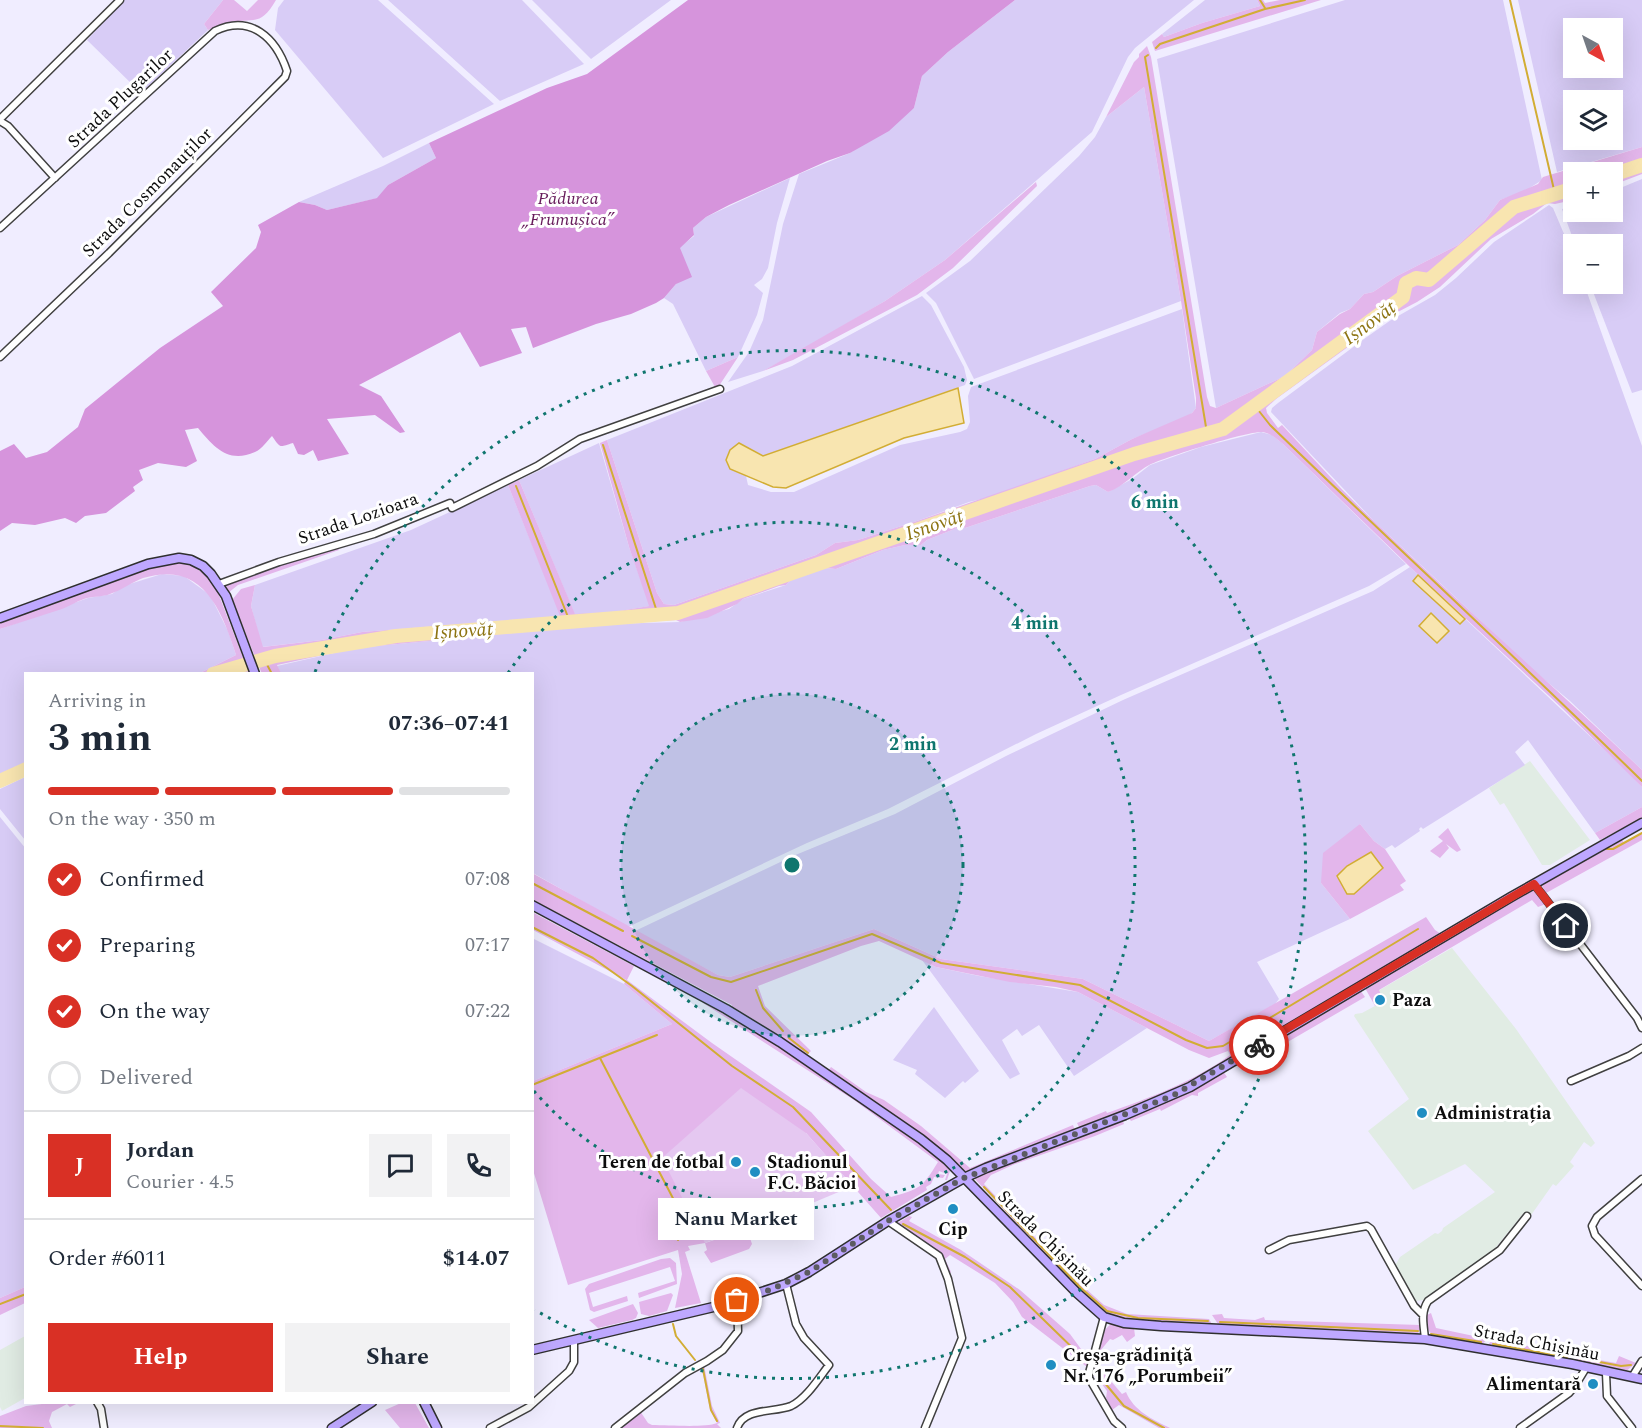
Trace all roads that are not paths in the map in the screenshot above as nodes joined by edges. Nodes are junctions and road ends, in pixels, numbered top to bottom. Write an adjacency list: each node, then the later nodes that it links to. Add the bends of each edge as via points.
1 (120, 0): 3 (street)
2 (271, 40): 4 (street, Strada Plugarilor, via 248,25 224,26 215,31); 6 (street, Strada Cosmonauților, via 283,58 285,77)
3 (0, 120): 4 (street)
4 (55, 178): 5 (street, Strada Plugarilor)
5 (0, 228)
6 (0, 357)
7 (720, 389): 8 (street, Strada Lozioara, via 580,439 537,466 452,508 450,503 374,534)
8 (219, 584): 9 (street, via 191,560 166,559); 10 (street)
9 (0, 618)
10 (255, 672)
11 (1642, 823): 12 (street)
12 (1534, 884): 14 (street); 17 (street, via 1190,1087)
13 (534, 906): 17 (street, Strada Chișinău, via 703,996 780,1042 939,1152)
14 (1642, 1028)
15 (1642, 1048): 16 (street)
16 (1571, 1081)
17 (964, 1178): 20 (street); 26 (street, Strada Chișinău)
18 (1642, 1179): 23 (street, via 1597,1217 1592,1226 1594,1235)
19 (1527, 1216): 25 (street, via 1500,1250 1428,1301)
20 (888, 1221): 22 (street); 47 (street, via 939,1256 962,1338)
21 (1269, 1250): 25 (street, via 1289,1240 1363,1225 1371,1229 1414,1306)
22 (786, 1284): 24 (street); 46 (street, via 796,1324 829,1365 793,1405 745,1416)
23 (1642, 1286)
24 (737, 1300): 28 (street); 45 (street, via 738,1331 723,1350 685,1373)
25 (1423, 1315): 27 (street)
26 (1104, 1317): 27 (street, Strada Chișinău, via 1161,1326); 40 (street, via 1089,1378)
27 (1425, 1339): 31 (street, Strada Chișinău)
28 (574, 1340): 29 (street); 35 (street, via 574,1362 569,1371)
29 (534, 1350)
30 (1642, 1361): 33 (street)
31 (1586, 1368): 32 (street, Strada Chișinău); 49 (street, via 1569,1393)
32 (1606, 1372): 33 (street, Strada Chișinău); 50 (street, via 1607,1396)
33 (1632, 1377): 34 (street, Strada Chișinău)
34 (1642, 1379)
35 (534, 1402)
36 (99, 1404): 41 (street)
37 (368, 1404): 42 (street)
38 (425, 1404): 43 (street)
39 (532, 1404): 44 (street)
40 (1113, 1424): 48 (street)
41 (104, 1428)
42 (332, 1428)
43 (438, 1428)
44 (490, 1428)
45 (615, 1428)
46 (737, 1428)
47 (925, 1428)
48 (1122, 1428)
49 (1520, 1428)
50 (1632, 1428)

